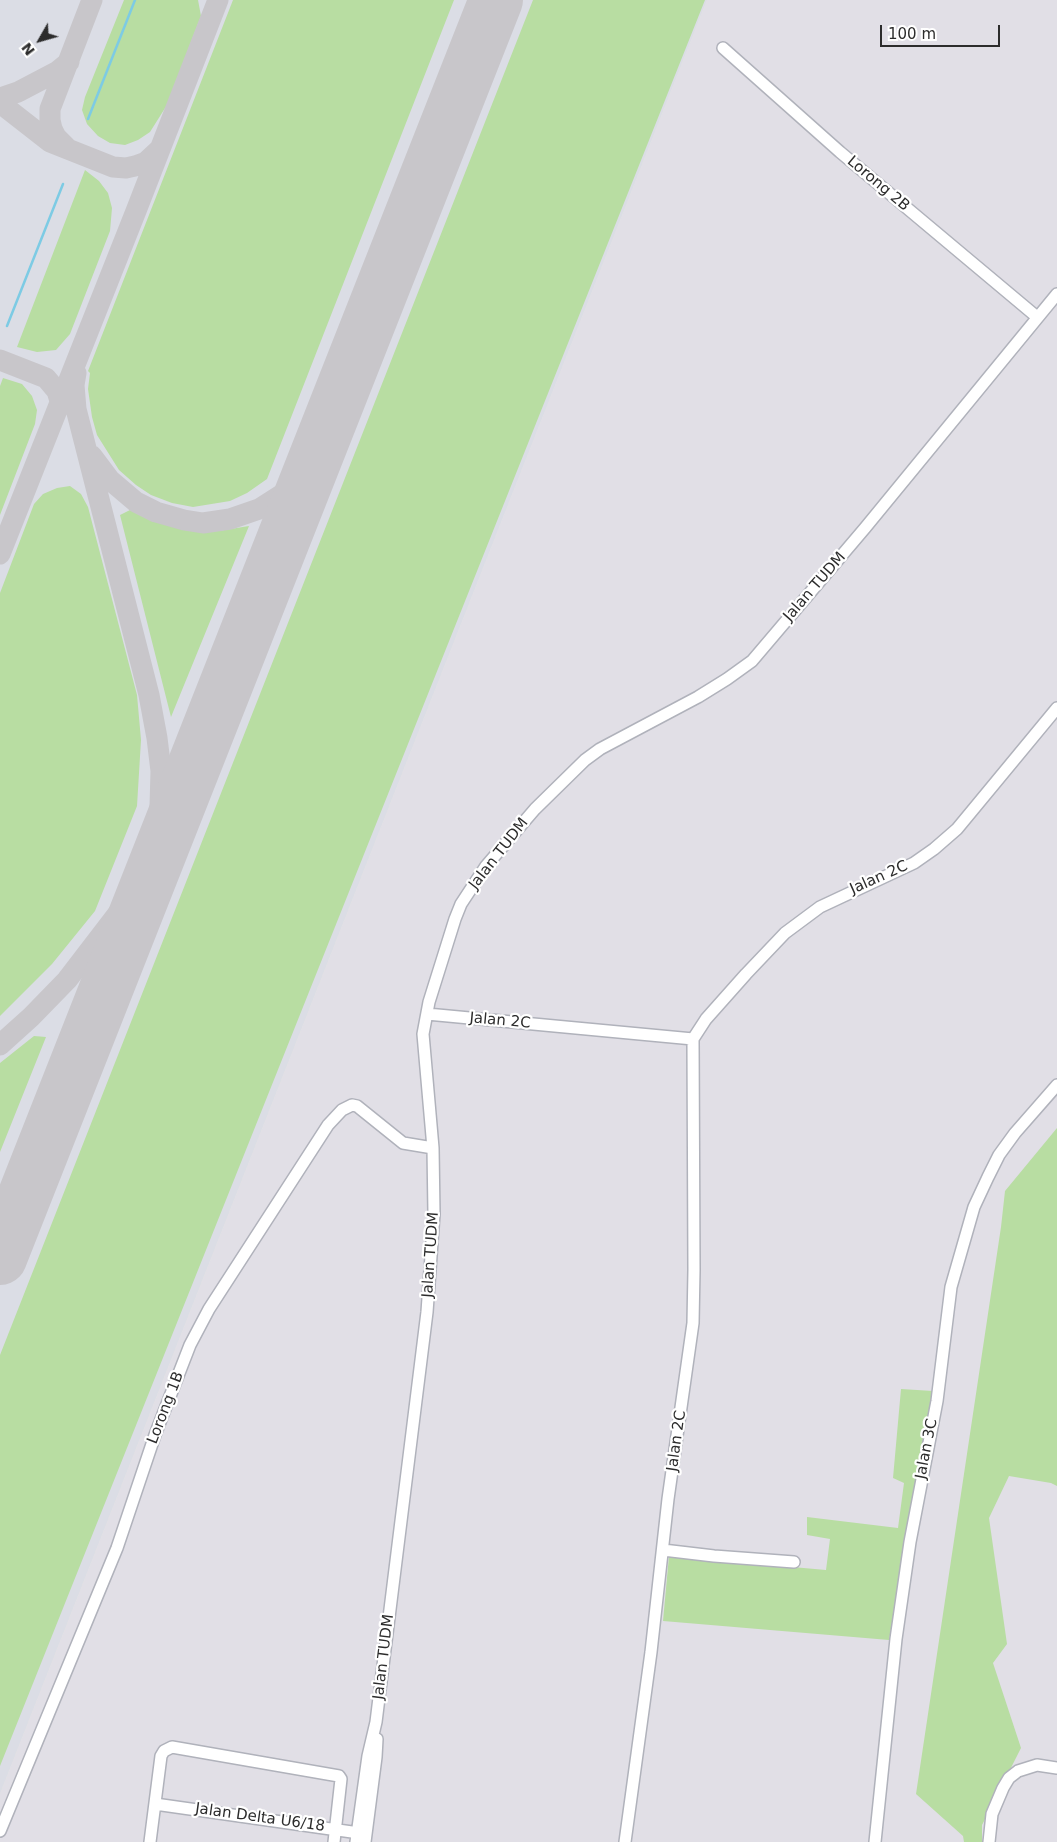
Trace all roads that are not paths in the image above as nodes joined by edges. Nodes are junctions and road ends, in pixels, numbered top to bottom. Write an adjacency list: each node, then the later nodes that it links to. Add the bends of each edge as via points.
1 (723, 48): 3 (street, Lorong 2B, via 840,152)
2 (1057, 294): 3 (street, Jalan TUDM)
3 (1037, 317): 5 (street, Jalan TUDM, via 752,661 698,697 600,749 573,771 529,816 486,866 461,904)
4 (1057, 708): 6 (street, Jalan 2C, via 957,829 914,863 820,907 792,928 746,974 706,1019)
5 (427, 1014): 6 (street, Jalan 2C); 8 (street, Jalan TUDM, via 423,1034)
6 (693, 1039): 9 (street, Jalan 2C, via 694,1312)
7 (1057, 1085): 19 (street, Jalan 3C, via 1015,1133 991,1169 974,1207 951,1286 937,1400 910,1542 896,1639)
8 (433, 1148): 14 (street, Lorong 1B, via 403,1143 357,1106 342,1110 328,1125 209,1310 190,1345 117,1548); 15 (street, Jalan TUDM, via 434,1221 427,1312 376,1722 376,1757)
9 (662, 1550): 10 (street); 18 (street, Jalan 2C)
10 (794, 1562)
11 (1057, 1768): 20 (street, via 1037,1765 1018,1771 1009,1778 992,1814)
12 (155, 1804): 13 (street, Jalan Delta U6/18); 13 (street, via 161,1756 172,1747 339,1776); 16 (street)
13 (336, 1829): 15 (street, Jalan Delta U6/18); 17 (street)
14 (0, 1831)
15 (361, 1838)
16 (150, 1842)
17 (334, 1842)
18 (625, 1842)
19 (876, 1842)
20 (989, 1842)

